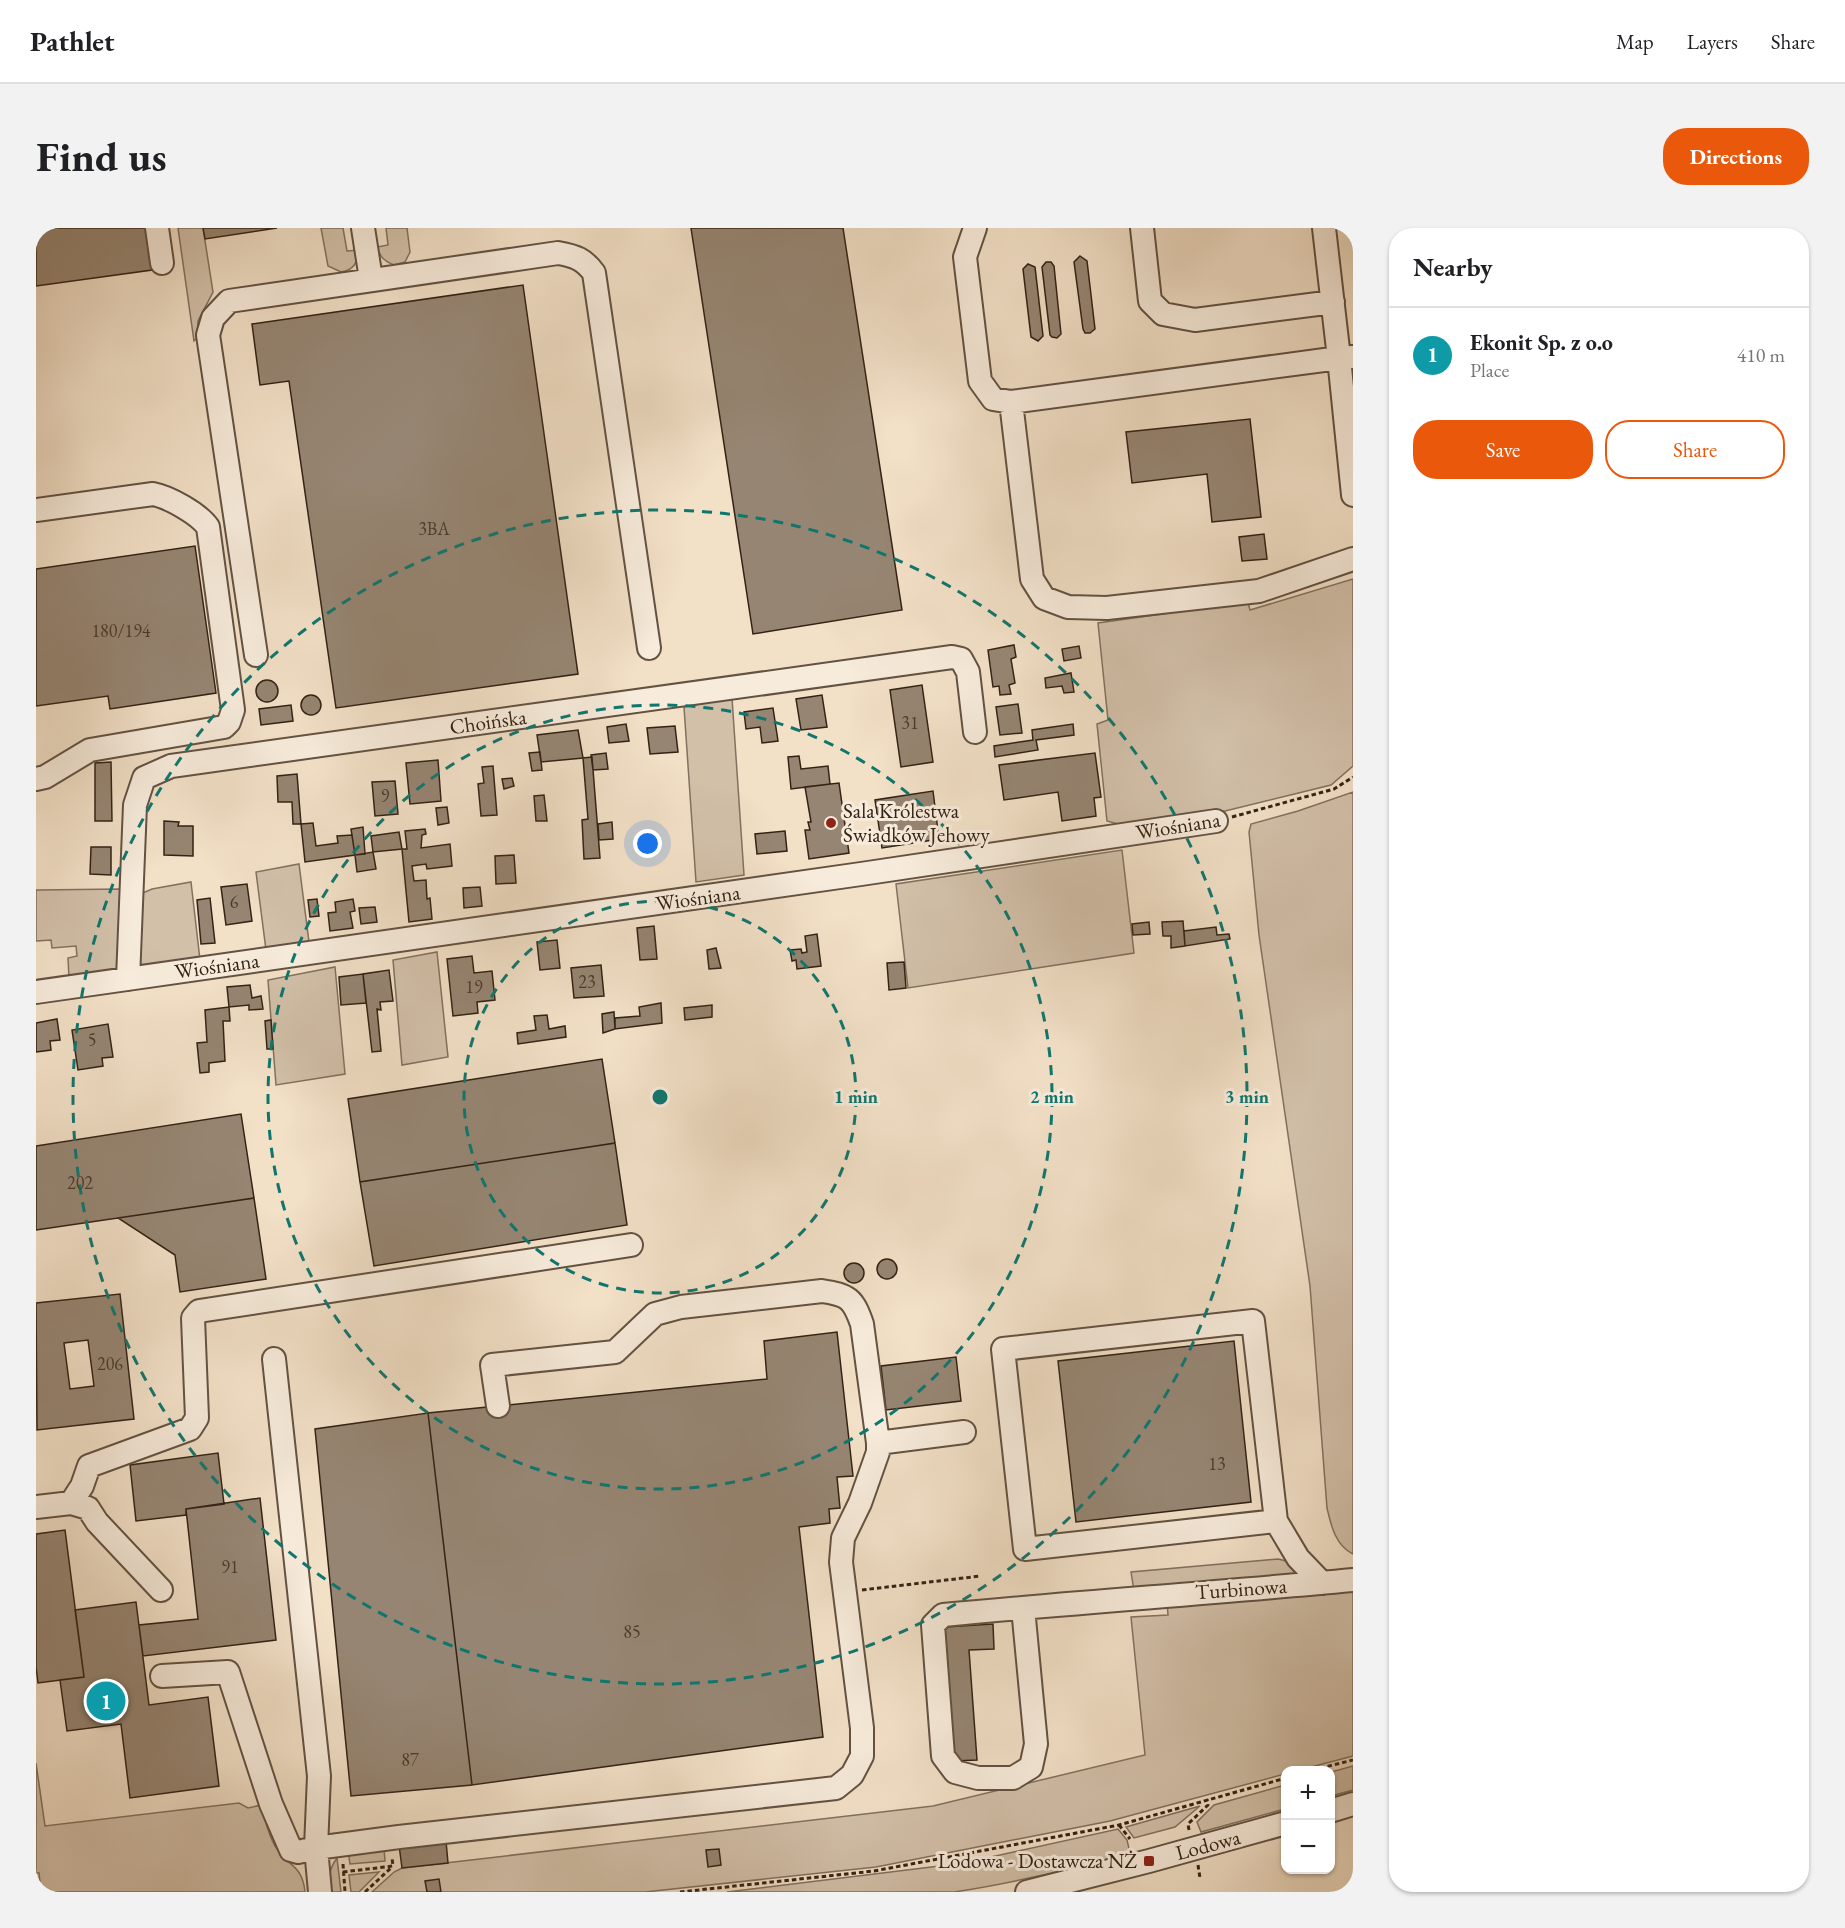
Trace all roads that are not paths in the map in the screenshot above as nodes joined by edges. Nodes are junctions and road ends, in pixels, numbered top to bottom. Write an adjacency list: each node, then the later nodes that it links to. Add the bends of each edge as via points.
1 (157, 228): 6 (street)
2 (363, 228): 7 (street)
3 (975, 228): 10 (street, via 965,257 980,381 993,399)
4 (1142, 228): 8 (street, via 1150,301 1163,314 1195,320)
5 (1324, 228): 8 (street)
6 (162, 263)
7 (371, 279): 14 (street, via 558,253 586,262 594,273); 15 (street, via 229,302 209,326)
8 (1333, 302): 9 (street)
9 (1346, 357): 10 (street); 11 (street)
10 (1011, 402): 13 (street, via 1032,579 1044,598 1068,607 1107,608 1259,591)
11 (1353, 495)
12 (36, 510): 17 (street, via 153,494 202,519 208,527 233,710 224,727 90,750)
13 (1353, 559)
14 (649, 648)
15 (256, 655)
16 (975, 732): 19 (street, Choińska, via 968,672 961,659 952,657 171,766 144,778 135,805)
17 (36, 779)
18 (1216, 821): 19 (street, Wiośniana)
19 (128, 979): 20 (street, Wiośniana)
20 (36, 992)
21 (631, 1245): 26 (street, via 199,1311 193,1318 197,1418 190,1429 89,1466)
22 (274, 1359): 37 (street, via 319,1776)
23 (498, 1406): 25 (street, via 492,1365 615,1352 655,1314 681,1307 822,1291 842,1294 856,1306 862,1324)
24 (964, 1432): 25 (street)
25 (878, 1443): 37 (street, via 860,1503 843,1538 841,1562 862,1728 862,1756 852,1775 836,1788)
26 (71, 1503): 27 (street); 31 (street, via 88,1508)
27 (36, 1507)
28 (1275, 1521): 28 (street, via 1253,1321 1003,1349 1025,1549); 30 (street, via 1298,1558)
29 (1353, 1580): 30 (street, Turbinowa)
30 (1322, 1583): 32 (street, Turbinowa)
31 (161, 1590)
32 (1023, 1608): 32 (street, Turbinowa, via 943,1615 933,1625 943,1756 955,1772 978,1778 1013,1778 1031,1767 1036,1744)
33 (162, 1676): 37 (street, via 228,1672 271,1804 291,1850)
34 (1353, 1804): 35 (street)
35 (1335, 1809)
36 (1281, 1824): 39 (street, Lodowa)
37 (316, 1848): 38 (street)
38 (320, 1892)
39 (1027, 1892)

